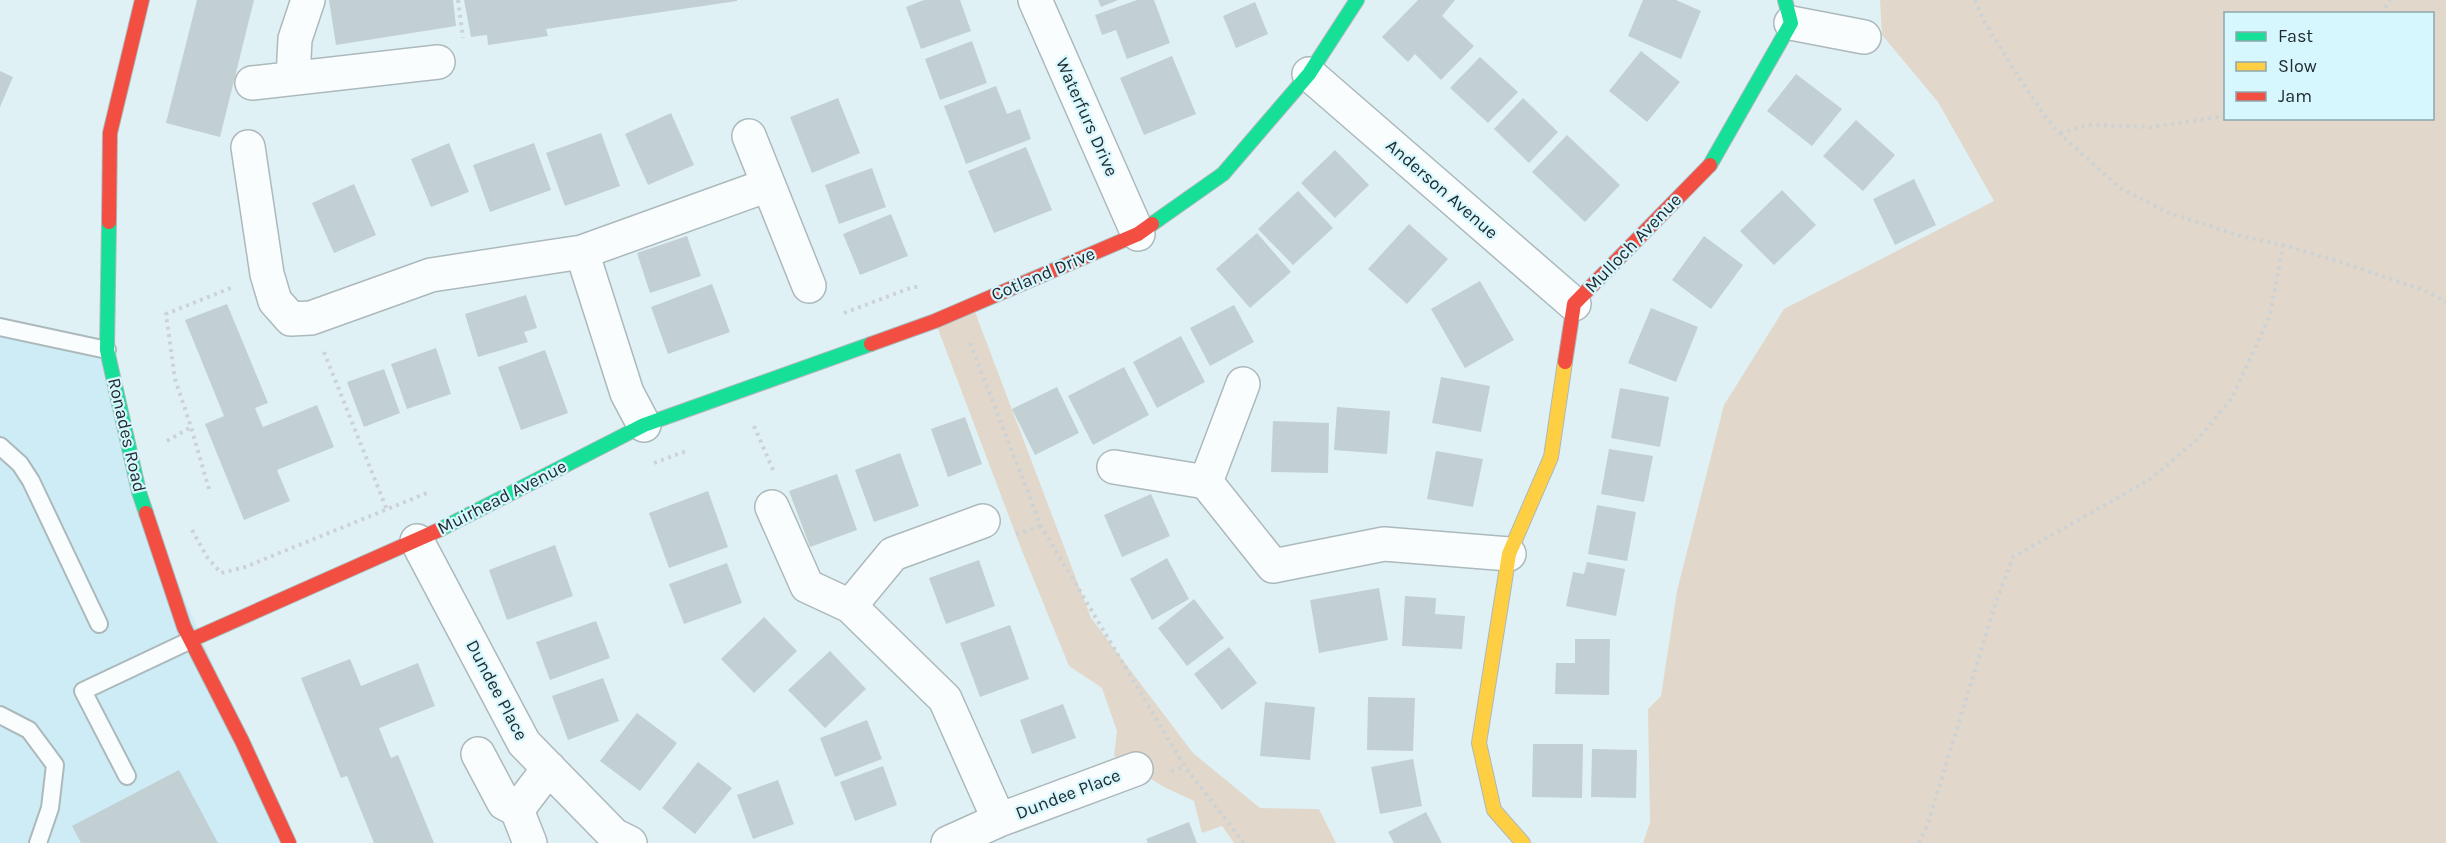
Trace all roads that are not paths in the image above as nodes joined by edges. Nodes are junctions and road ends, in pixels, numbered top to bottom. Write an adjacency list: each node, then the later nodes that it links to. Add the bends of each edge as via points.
1 (142, 0): 19 (street, Ronades Road, via 110,133)
2 (308, 0): 9 (street, via 295,39)
3 (1035, 0): 14 (street, Waterfurs Drive)
4 (1357, 0): 8 (street, Cotland Drive)
5 (1788, 11): 6 (street, Mulloch Avenue); 17 (street, Mulloch Avenue, via 1713,162)
6 (1864, 37)
7 (438, 62): 9 (street)
8 (1309, 74): 14 (street, Cotland Drive, via 1223,174); 17 (street, Anderson Avenue)
9 (293, 78): 10 (street)
10 (252, 83)
11 (749, 136): 13 (street)
12 (248, 147): 15 (street, via 267,274 275,302 291,319 311,318 431,275)
13 (768, 185): 15 (street); 16 (street)
14 (1138, 234): 21 (street, Cotland Drive, via 935,321)
15 (582, 252): 21 (street, via 627,393)
16 (809, 286)
17 (1574, 304): 28 (street, Mulloch Avenue, via 1551,457)
18 (0, 327): 19 (lane)
19 (107, 350): 31 (street, Ronades Road, via 139,492)
20 (1243, 384): 24 (street)
21 (644, 426): 27 (street, Muirhead Avenue)
22 (0, 446): 30 (lane, via 20,464 31,481)
23 (1114, 467): 24 (street)
24 (1206, 482): 28 (street, via 1273,566 1384,543)
25 (772, 507): 29 (street, Dundee Place, via 807,586)
26 (983, 521): 29 (street, via 893,554)
27 (417, 541): 31 (street, Muirhead Avenue); 34 (street, Dundee Place, via 524,743)
28 (1509, 554): 44 (street, Mulloch Avenue, via 1479,743 1494,810)
29 (850, 606): 38 (street, Dundee Place, via 945,699)
30 (99, 624)
31 (191, 640): 36 (lane, via 83,691); 40 (street, Ronades Road)
32 (0, 715): 39 (lane, via 29,730 55,765 50,808)
33 (478, 754): 37 (street, via 504,803)
34 (549, 768): 37 (street); 42 (street, Dundee Place, via 614,835)
35 (1136, 768): 38 (street, Dundee Place)
36 (127, 776)
37 (517, 810): 41 (street)
38 (999, 820): 43 (street, Dundee Place)
39 (38, 843)
40 (289, 843)
41 (530, 843)
42 (630, 843)
43 (948, 843)
44 (1523, 843)

